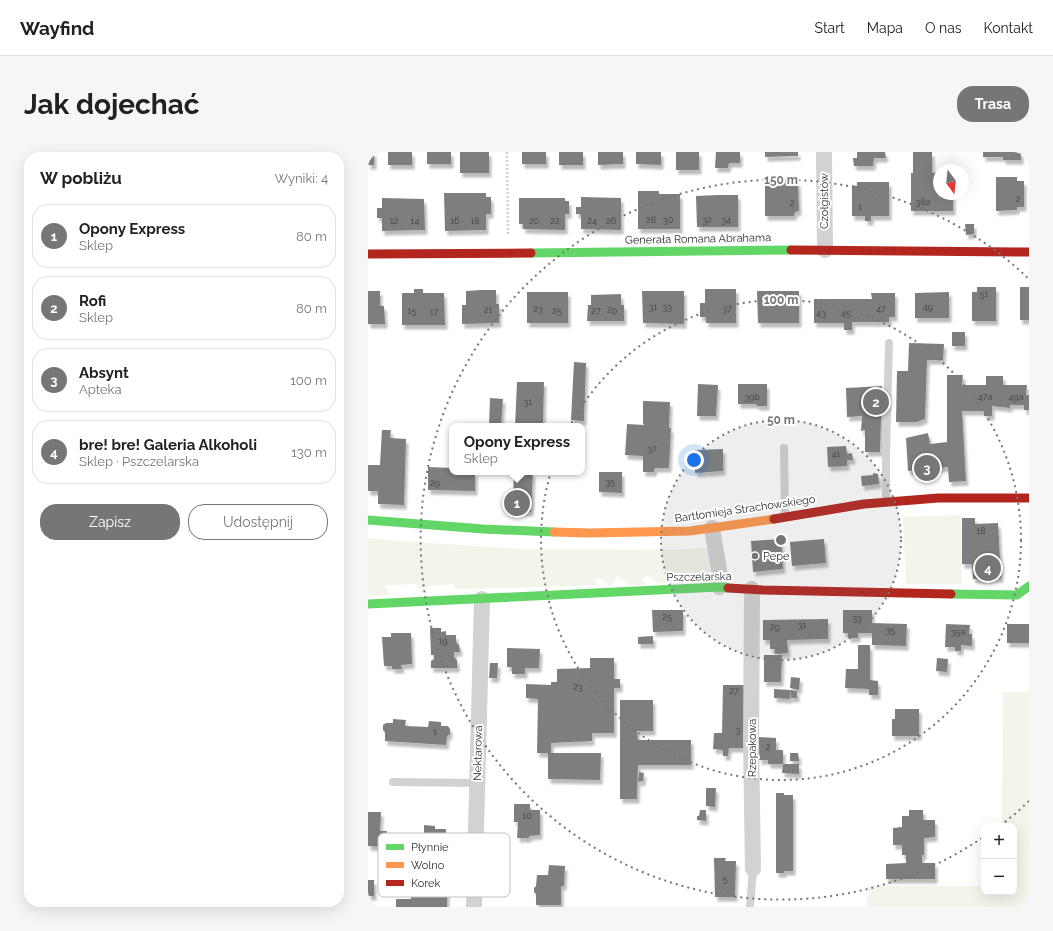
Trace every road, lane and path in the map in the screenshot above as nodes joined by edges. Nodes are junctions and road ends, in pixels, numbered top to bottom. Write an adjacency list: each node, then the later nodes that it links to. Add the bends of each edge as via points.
1 (507, 152): 5 (path)
2 (824, 152): 3 (street, Czołgistów)
3 (824, 250): 4 (street, Generała Romana Abrahama); 5 (street, Generała Romana Abrahama)
4 (1029, 252)
5 (508, 253): 6 (street, Generała Romana Abrahama)
6 (368, 254)
7 (889, 343): 10 (lane)
8 (784, 448): 11 (lane)
9 (1029, 498): 10 (street, Bartłomieja Strachowskiego, via 944,498)
10 (886, 502): 11 (street, Bartłomieja Strachowskiego)
11 (786, 517): 13 (street, Bartłomieja Strachowskiego)
12 (368, 520): 13 (street, Bartłomieja Strachowskiego, via 483,529 589,533 690,531)
13 (712, 528): 15 (street, via 720,576)
14 (1029, 586): 16 (street, Pszczelarska, via 1018,594)
15 (719, 587): 16 (street, Pszczelarska); 17 (street, Pszczelarska)
16 (752, 589): 22 (street, Rzepakowa)
17 (482, 599): 18 (street, Pszczelarska); 20 (street, Nektarowa)
18 (368, 604)
19 (393, 782): 20 (lane)
20 (477, 783): 21 (street, Nektarowa)
21 (476, 833)
22 (753, 870): 25 (lane, Rzepakowa)
23 (474, 897): 24 (street, Nektarowa)
24 (474, 907)
25 (750, 907)

